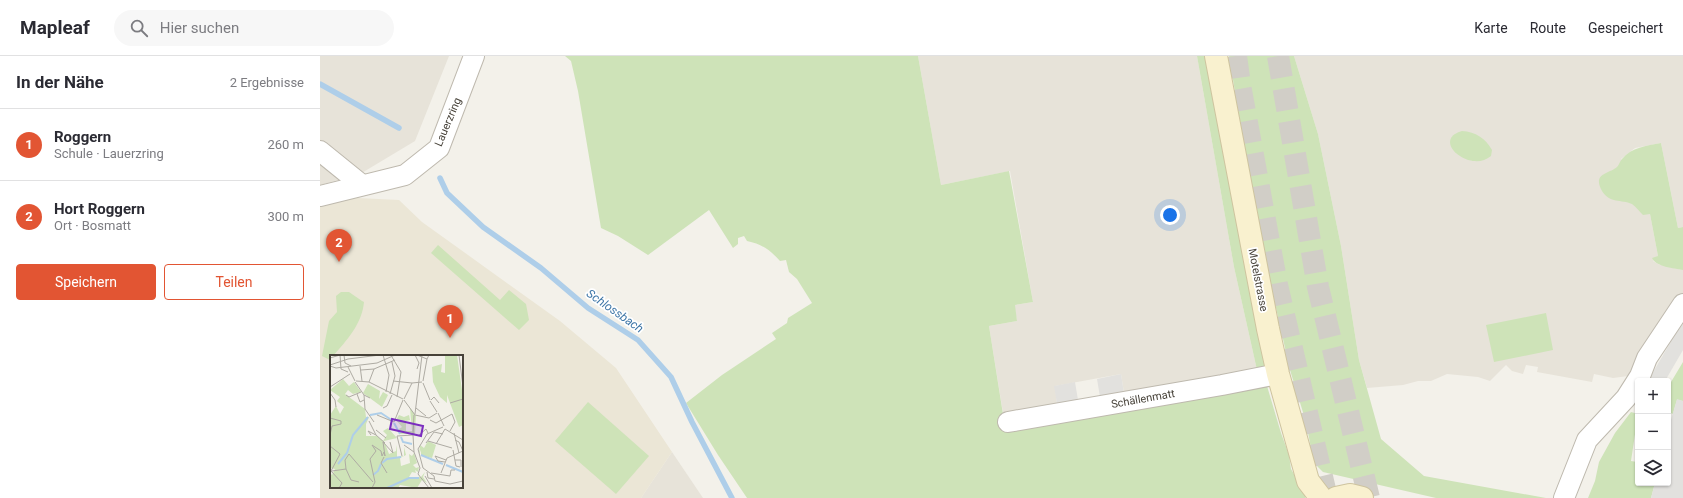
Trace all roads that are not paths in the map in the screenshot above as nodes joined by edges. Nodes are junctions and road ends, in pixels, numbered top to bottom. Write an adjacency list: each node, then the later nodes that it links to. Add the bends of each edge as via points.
1 (474, 56): 4 (street, Lauerzring, via 439,148 405,175)
2 (1216, 56): 7 (street, Motelstrasse)
3 (320, 151): 4 (street)
4 (362, 185): 5 (street)
5 (320, 196)
6 (1683, 304): 12 (street, via 1647,358 1640,376 1626,398 1587,440)
7 (1278, 374): 8 (street, Schällenmatt); 9 (street, Motelstrasse, via 1308,481)
8 (1008, 422)
9 (1321, 498)
10 (1336, 498): 11 (street, via 1350,495)
11 (1362, 498)
12 (1564, 498)

